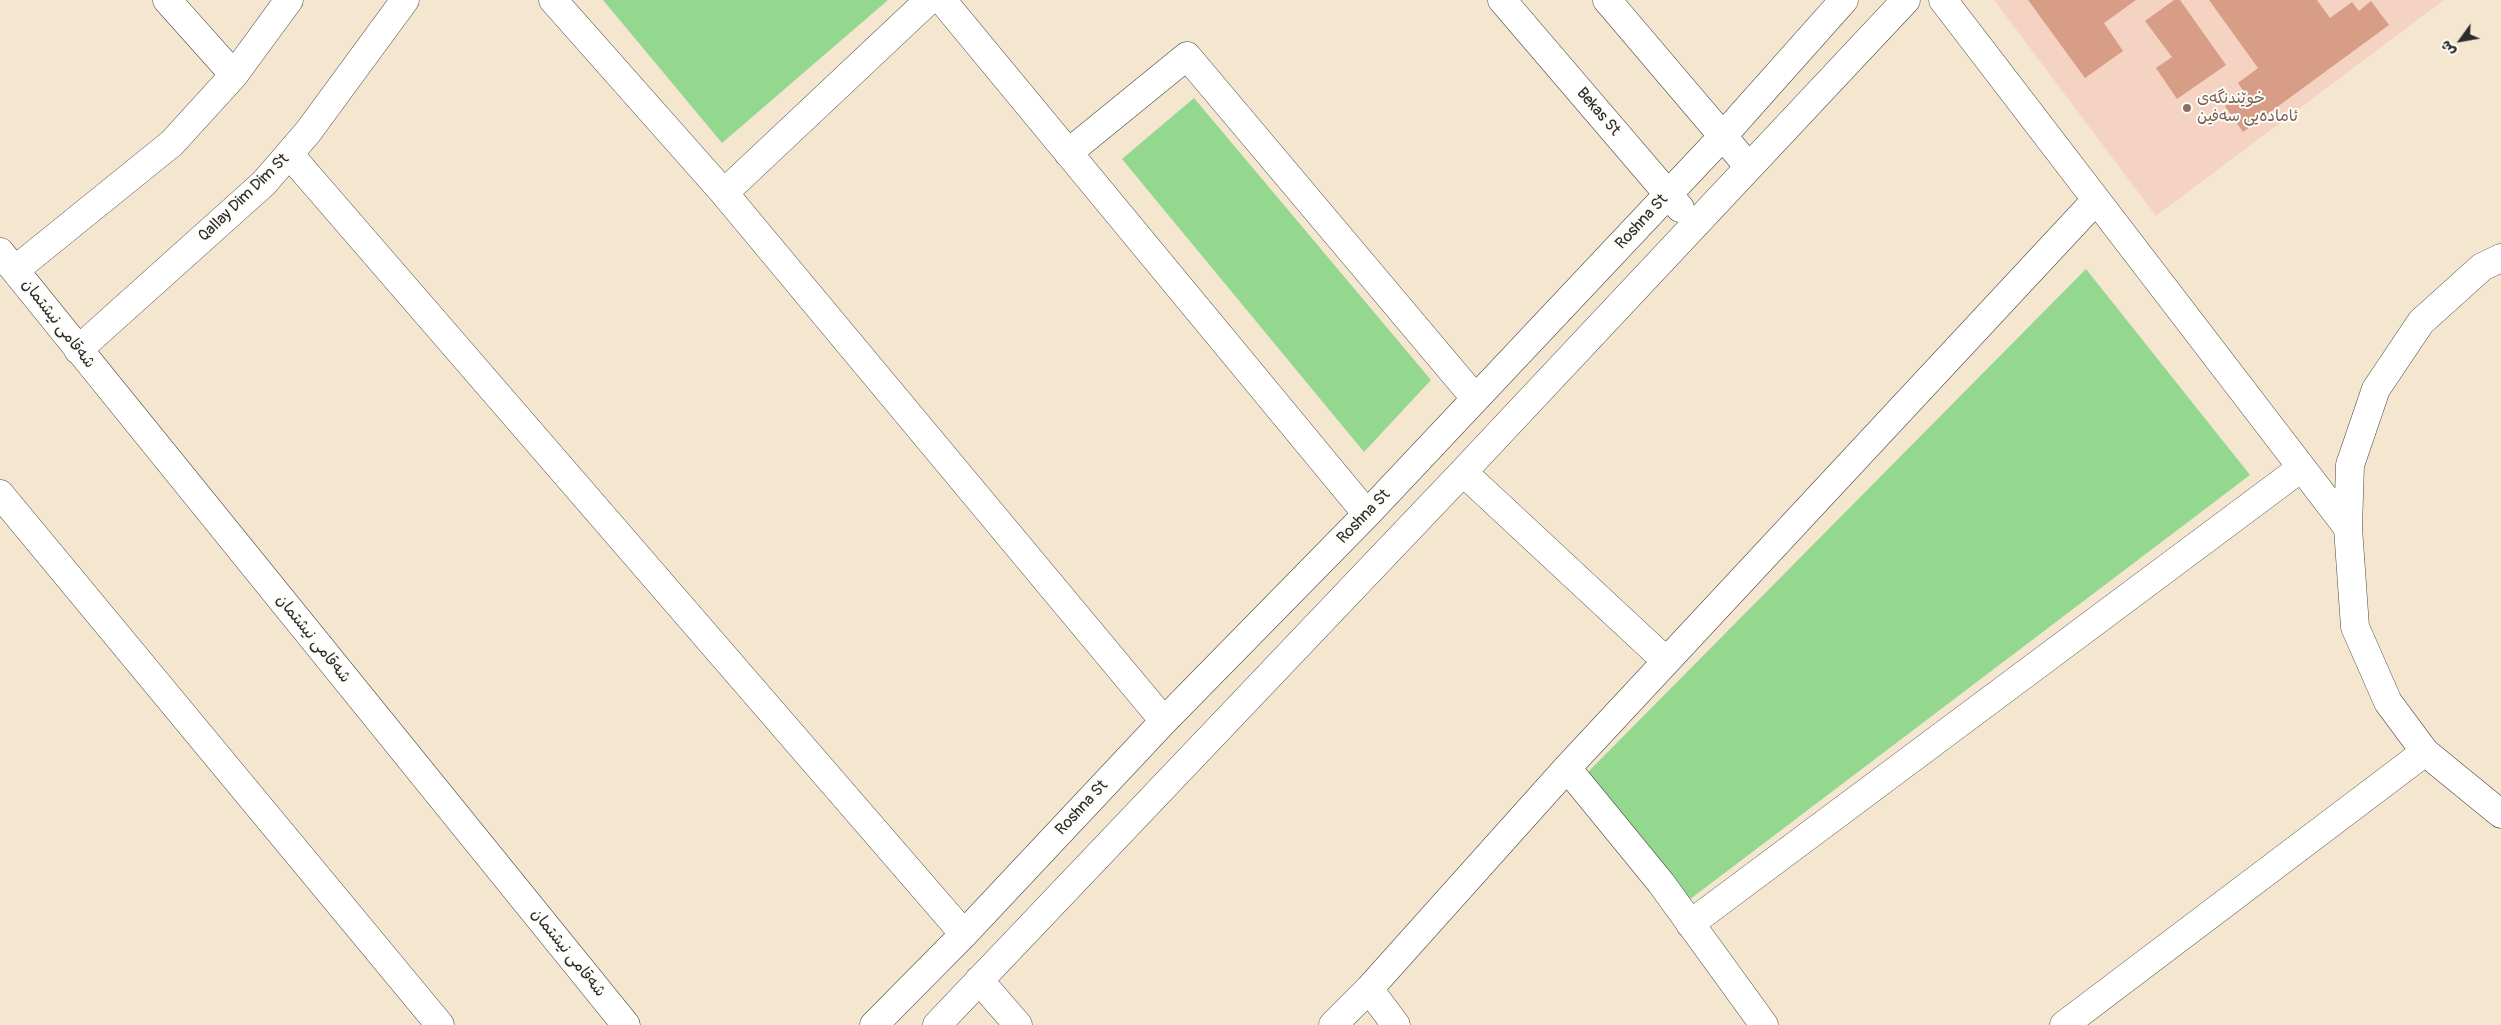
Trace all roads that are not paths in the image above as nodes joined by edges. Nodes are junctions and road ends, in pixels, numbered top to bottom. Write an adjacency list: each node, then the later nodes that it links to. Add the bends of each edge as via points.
1 (167, 0): 12 (street)
2 (288, 0): 12 (street)
3 (405, 0): 15 (street, Qallay Dim Dim St)
4 (553, 0): 17 (street)
5 (929, 0): 17 (street)
6 (942, 0): 14 (street)
7 (1502, 0): 18 (street, Bekas St)
8 (1607, 0): 13 (street)
9 (1844, 0): 13 (street, Roshna St)
10 (1906, 0): 16 (street)
11 (1943, 0): 19 (street)
12 (234, 75): 22 (street, via 172,142)
13 (1722, 137): 16 (street); 18 (street, Roshna St)
14 (1068, 153): 24 (street, via 1187,56); 28 (street)
15 (290, 156): 23 (street, Qallay Dim Dim St); 36 (street)
16 (1749, 167): 20 (street)
17 (724, 193): 31 (street)
18 (1668, 194): 20 (street, Bekas St); 24 (street, Roshna St)
19 (2096, 200): 25 (street); 30 (street)
20 (1694, 224): 26 (street)
21 (2501, 258): 29 (street, via 2482,267 2422,322 2376,389 2350,465)
22 (7, 261): 23 (street, شەقامی نیشتمان)
23 (78, 350): 41 (street, شەقامی نیشتمان)
24 (1475, 398): 28 (street, Roshna St)
25 (2301, 468): 29 (street); 35 (street)
26 (1463, 472): 30 (street); 37 (street)
27 (0, 494): 40 (street)
28 (1367, 514): 31 (street, Roshna St)
29 (2348, 528): 32 (street, via 2356,627 2388,702)
30 (1666, 661): 33 (street)
31 (1164, 721): 36 (street, Roshna St)
32 (2425, 752): 34 (street); 39 (street)
33 (1567, 768): 35 (street, via 1631,844); 38 (street)
34 (2501, 814)
35 (1690, 924): 47 (street)
36 (964, 934): 42 (street, Roshna St)
37 (979, 980): 43 (street); 44 (street)
38 (1369, 989): 45 (street); 46 (street)
39 (2096, 1016): 48 (street)
40 (440, 1025)
41 (626, 1025)
42 (874, 1025)
43 (937, 1025)
44 (1018, 1025)
45 (1333, 1025)
46 (1396, 1025)
47 (1764, 1025)
48 (2064, 1025)

